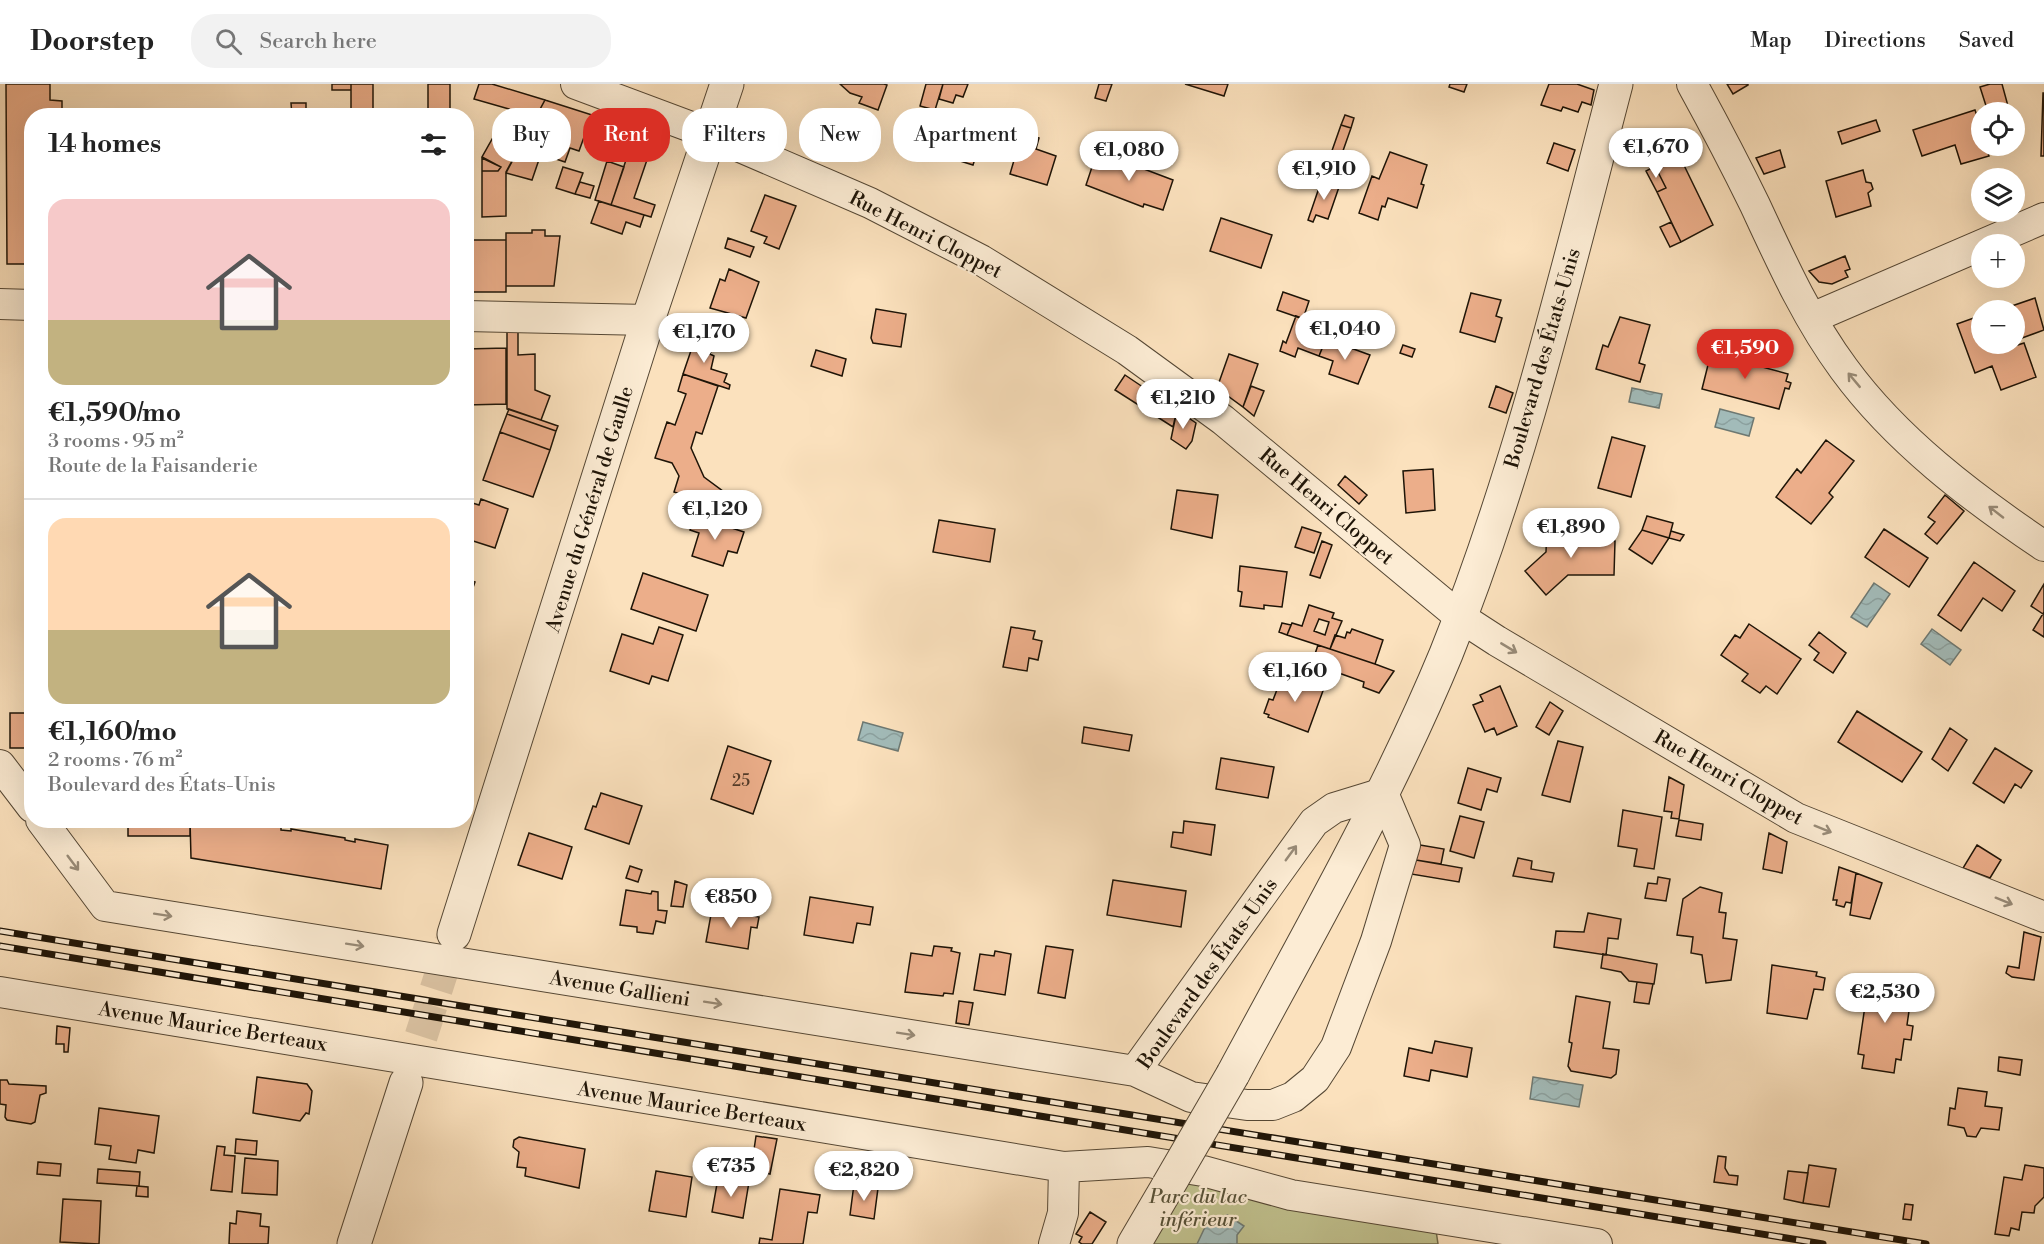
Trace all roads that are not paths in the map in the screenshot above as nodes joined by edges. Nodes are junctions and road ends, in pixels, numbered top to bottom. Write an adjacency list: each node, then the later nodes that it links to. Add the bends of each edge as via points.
1 (576, 84): 6 (street, Rue Henri Cloppet)
2 (727, 84): 5 (street, Avenue du Général de Gaulle)
3 (1616, 84): 16 (street, Boulevard des États-Unis, via 1559,305)
4 (1692, 84): 13 (street)
5 (719, 108)
6 (682, 124)
7 (701, 162): 14 (street, Avenue du Général de Gaulle)
8 (775, 162): 16 (street, Rue Henri Cloppet, via 870,203 971,255 1127,350 1223,420)
9 (2044, 218): 13 (street)
10 (0, 304): 11 (street)
11 (24, 304)
12 (474, 316): 14 (street)
13 (1812, 318): 15 (street, one-way to 13, via 1890,425 1844,368)
14 (648, 320): 22 (street, Avenue du Général de Gaulle)
15 (2044, 546)
16 (1460, 617): 18 (street, Boulevard des États-Unis); 21 (street, Rue Henri Cloppet, one-way to 21, via 1796,818)
17 (0, 765): 19 (street)
18 (1383, 794): 24 (street, Boulevard des États-Unis, one-way to 18, via 1314,822 1334,808); 24 (street, Boulevard des États-Unis, via 1405,844 1352,1005 1336,1047 1316,1079 1293,1097 1273,1105 1247,1105 1191,1097); 30 (street, Boulevard des États-Unis, bridge, via 1233,1074)
19 (24, 796)
20 (47, 828): 24 (street, Avenue Gallieni, one-way to 24, via 105,906)
21 (2044, 917)
22 (454, 934)
23 (0, 992): 26 (street, Avenue Maurice Berteaux)
24 (1135, 1071)
25 (406, 1083): 28 (street)
26 (1064, 1167): 27 (street, Avenue Maurice Berteaux, via 1148,1162 1203,1171); 29 (street, via 1064,1213)
27 (1436, 1231): 31 (street, Avenue Maurice Berteaux)
28 (354, 1244)
29 (1054, 1244)
30 (1134, 1244)
31 (1597, 1244)

